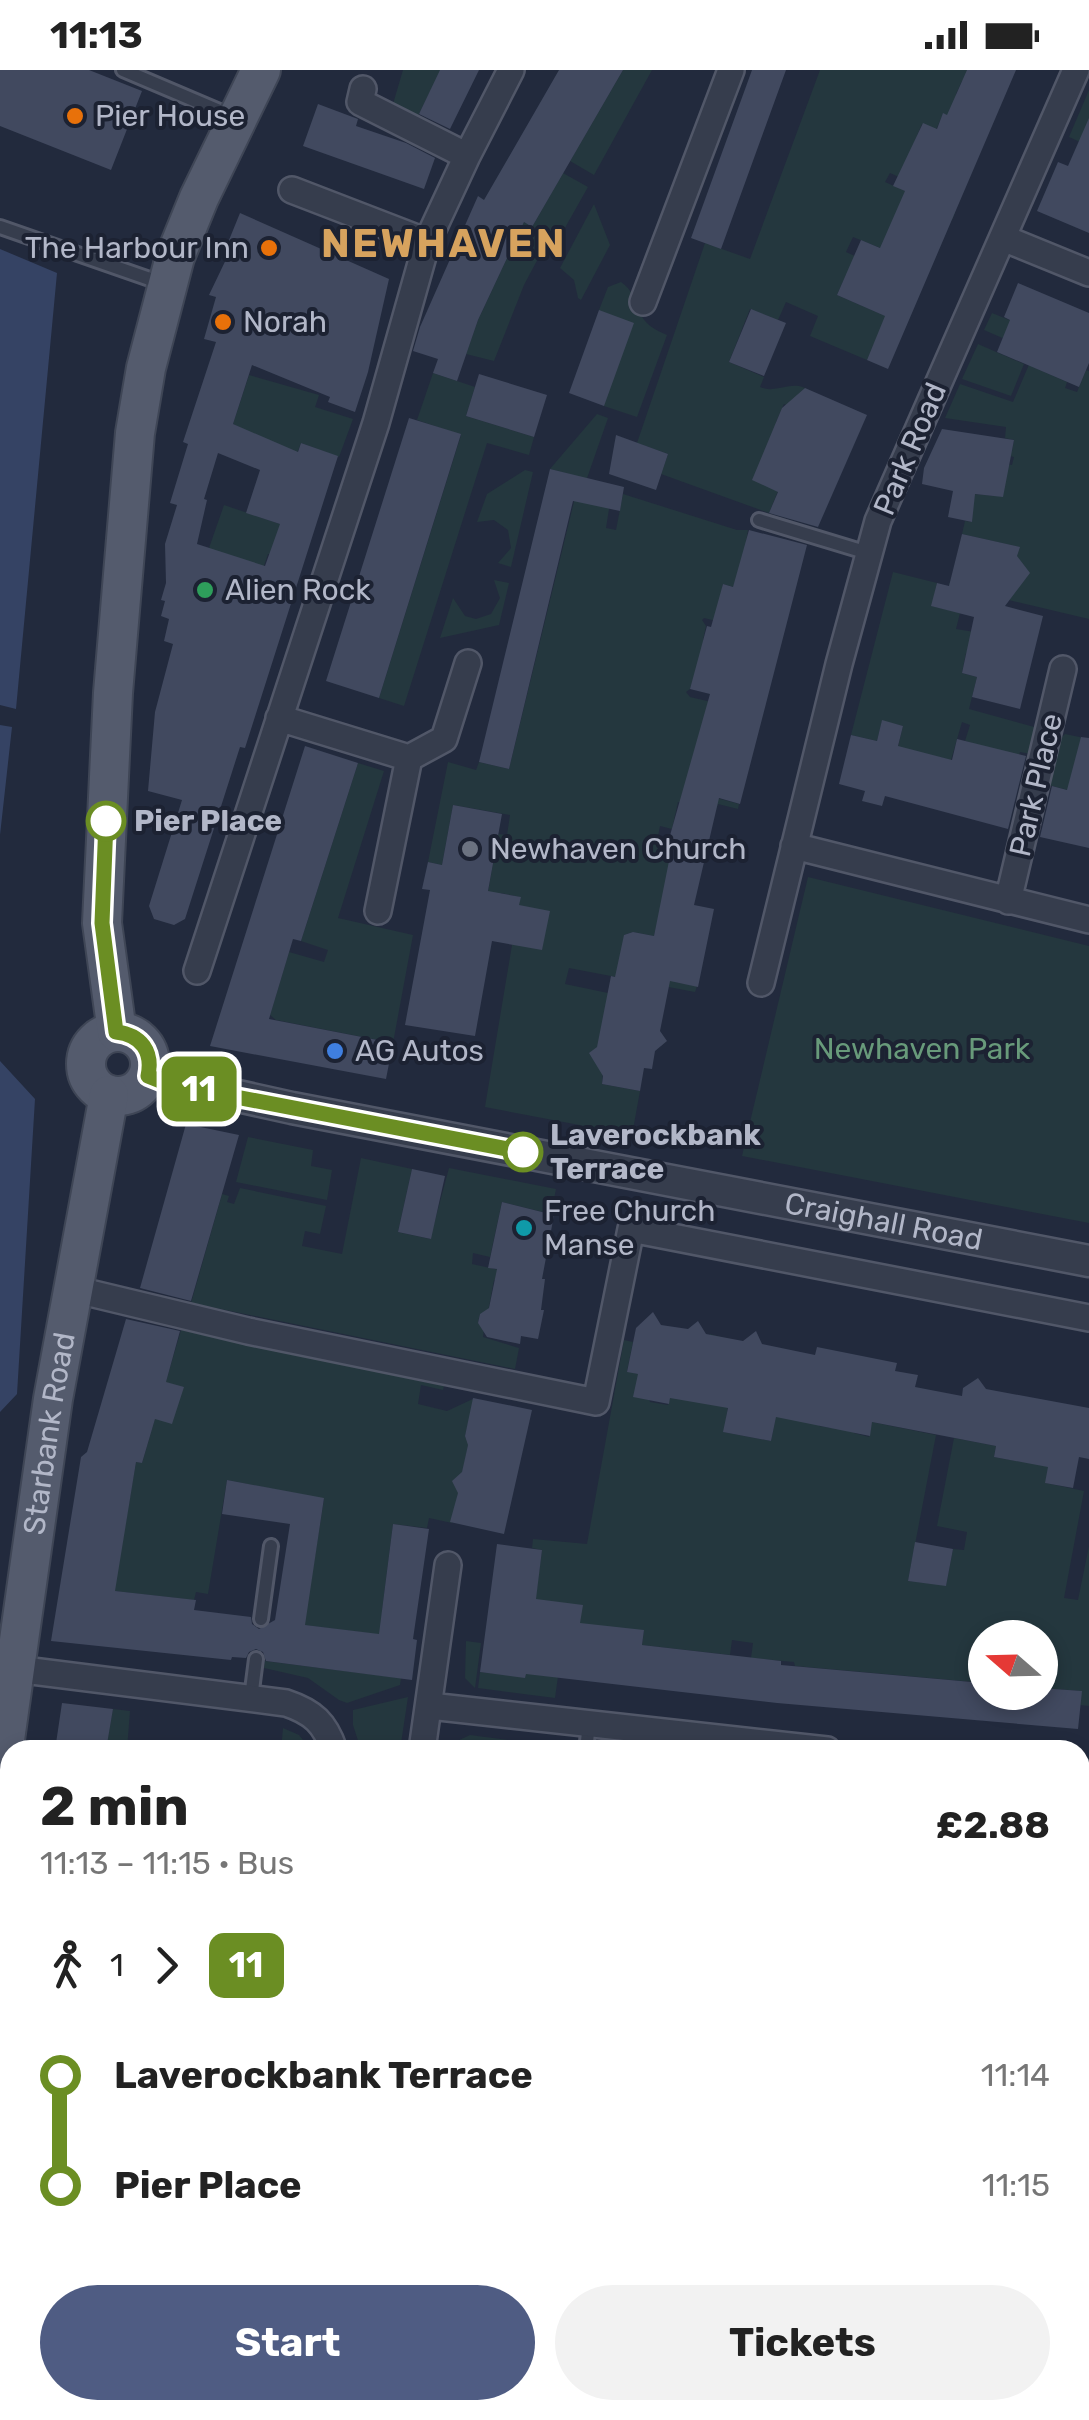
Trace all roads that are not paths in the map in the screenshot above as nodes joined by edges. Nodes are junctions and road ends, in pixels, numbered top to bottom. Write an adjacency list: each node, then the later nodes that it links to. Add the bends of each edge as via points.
1 (123, 70): 7 (lane)
2 (261, 70): 7 (main road)
3 (511, 70): 8 (street)
4 (731, 70): 15 (street)
5 (1076, 70): 11 (street, Park Road)
6 (365, 80): 8 (street, via 360,102)
7 (236, 118): 14 (main road)
8 (467, 156): 12 (street)
9 (292, 190): 12 (street)
10 (0, 227): 14 (lane)
11 (1003, 238): 13 (street); 17 (street, Park Road)
12 (428, 242): 20 (street)
13 (1089, 273)
14 (166, 284): 28 (main road, via 135,433 113,693 102,923)
15 (643, 302)
16 (760, 520): 17 (lane)
17 (868, 552): 22 (street, Park Road)
18 (468, 663): 21 (street, via 444,739)
19 (1063, 669): 23 (street, Park Place)
20 (279, 718): 21 (street); 26 (street)
21 (410, 758): 24 (street)
22 (794, 846): 23 (street); 27 (street, Park Road)
23 (1008, 901): 25 (street)
24 (378, 911)
25 (1089, 920)
26 (197, 971)
27 (761, 983)
28 (116, 1032): 29 (main road, via 144,1046); 30 (main road, via 96,1040 86,1060 91,1082)
29 (148, 1076): 30 (main road, via 132,1094); 31 (street, Craighall Road)
30 (109, 1095): 32 (main road, Starbank Road)
31 (1089, 1261)
32 (73, 1289): 33 (street, via 248,1332 596,1402 631,1229); 38 (main road, Starbank Road)
33 (1089, 1318)
34 (271, 1546): 36 (lane)
35 (448, 1565): 40 (street)
36 (261, 1619)
37 (256, 1659): 39 (lane)
38 (16, 1669): 39 (street); 42 (main road, Starbank Road)
39 (251, 1698): 43 (street, via 304,1709)
40 (430, 1706): 41 (street); 44 (street)
41 (588, 1737): 45 (street)
42 (5, 1740)
43 (329, 1740)
44 (424, 1740)
45 (641, 1740)

